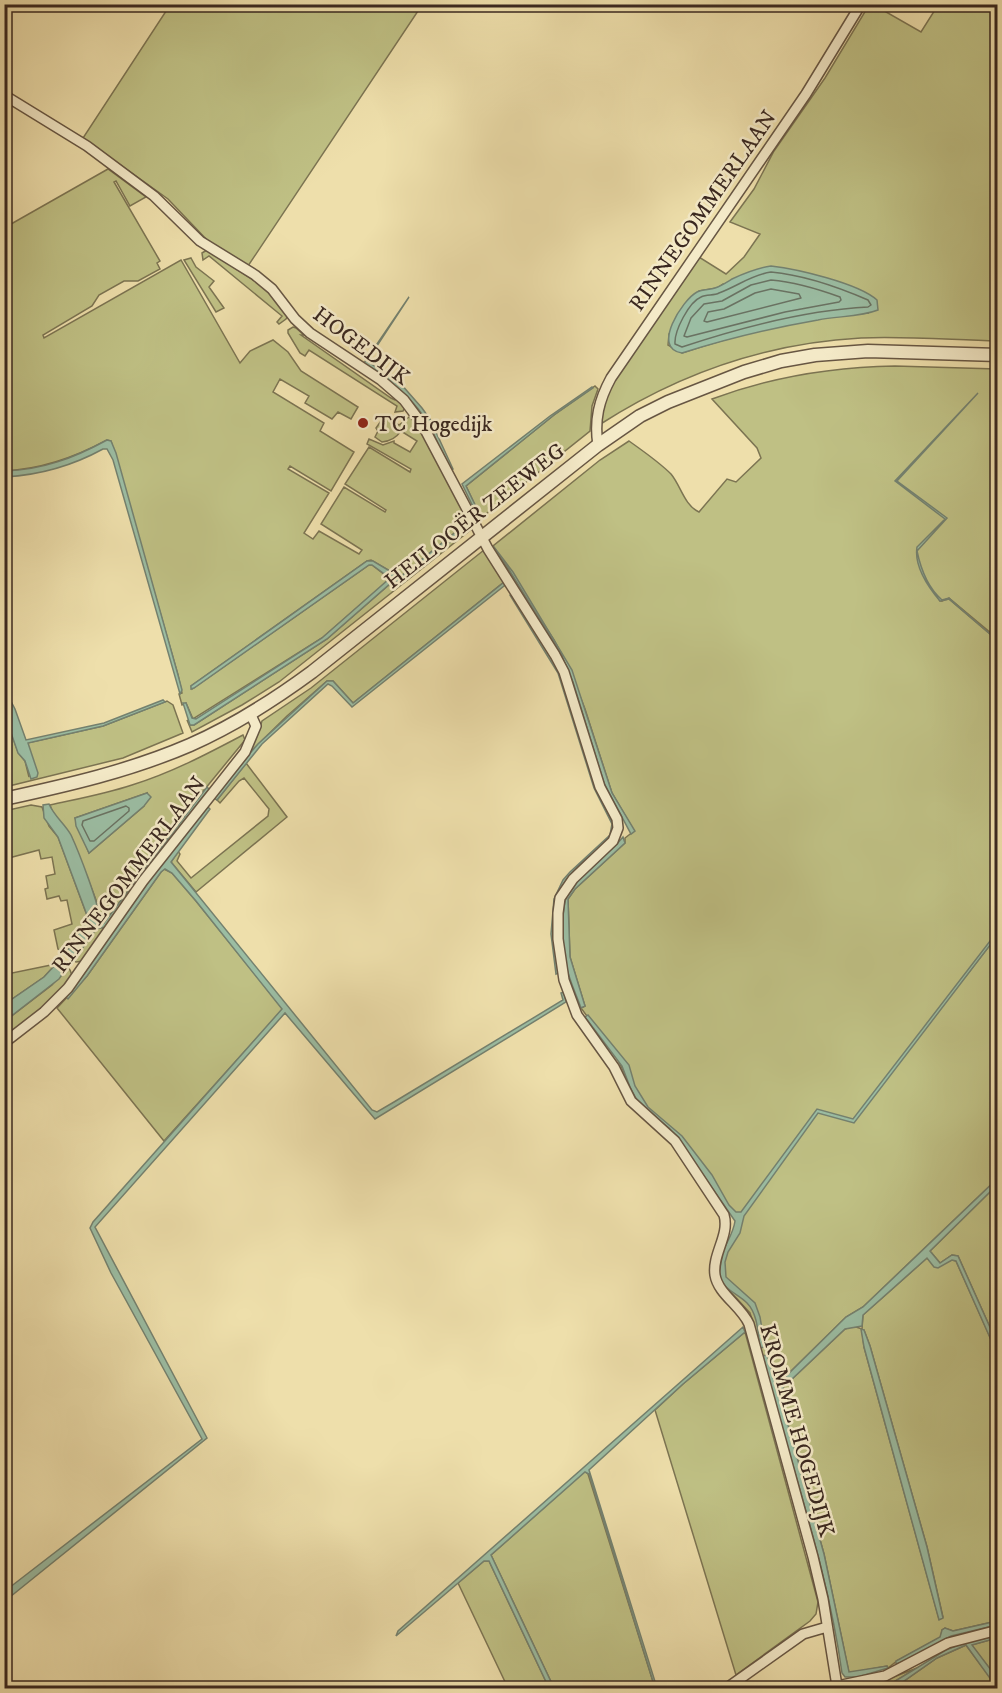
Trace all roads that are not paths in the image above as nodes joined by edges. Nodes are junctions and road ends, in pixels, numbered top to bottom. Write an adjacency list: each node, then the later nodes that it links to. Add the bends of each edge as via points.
1 (861, 4): 4 (street, RINNEGOMMERLAAN, via 806,94 611,378 598,408)
2 (4, 95): 5 (street, HOGEDIJK, via 87,146 154,196 200,241 272,289 310,333 394,391 422,424)
3 (998, 355): 4 (street, HEILOOËR ZEEWEG, via 846,352 781,362 668,402)
4 (598, 445): 5 (street, HEILOOËR ZEEWEG)
5 (481, 536): 6 (street, HEILOOËR ZEEWEG, via 312,672); 9 (street, KROMME HOGEDIJK, via 560,664 600,787 618,824 613,841 573,879 560,898 558,939 567,989 577,1015 614,1067 635,1106 675,1142 724,1215 725,1229 715,1276 749,1324 813,1557)
6 (250, 713): 7 (street, HEILOOËR ZEEWEG, via 191,744 141,764); 8 (street, RINNEGOMMERLAAN, via 256,726 245,752 164,853 68,988)
7 (4, 799)
8 (4, 1043)
9 (827, 1627): 11 (street, KROMME HOGEDIJK); 12 (street, via 803,1634)
10 (998, 1630): 11 (street, via 948,1643 885,1676)
11 (837, 1687)
12 (727, 1689)

